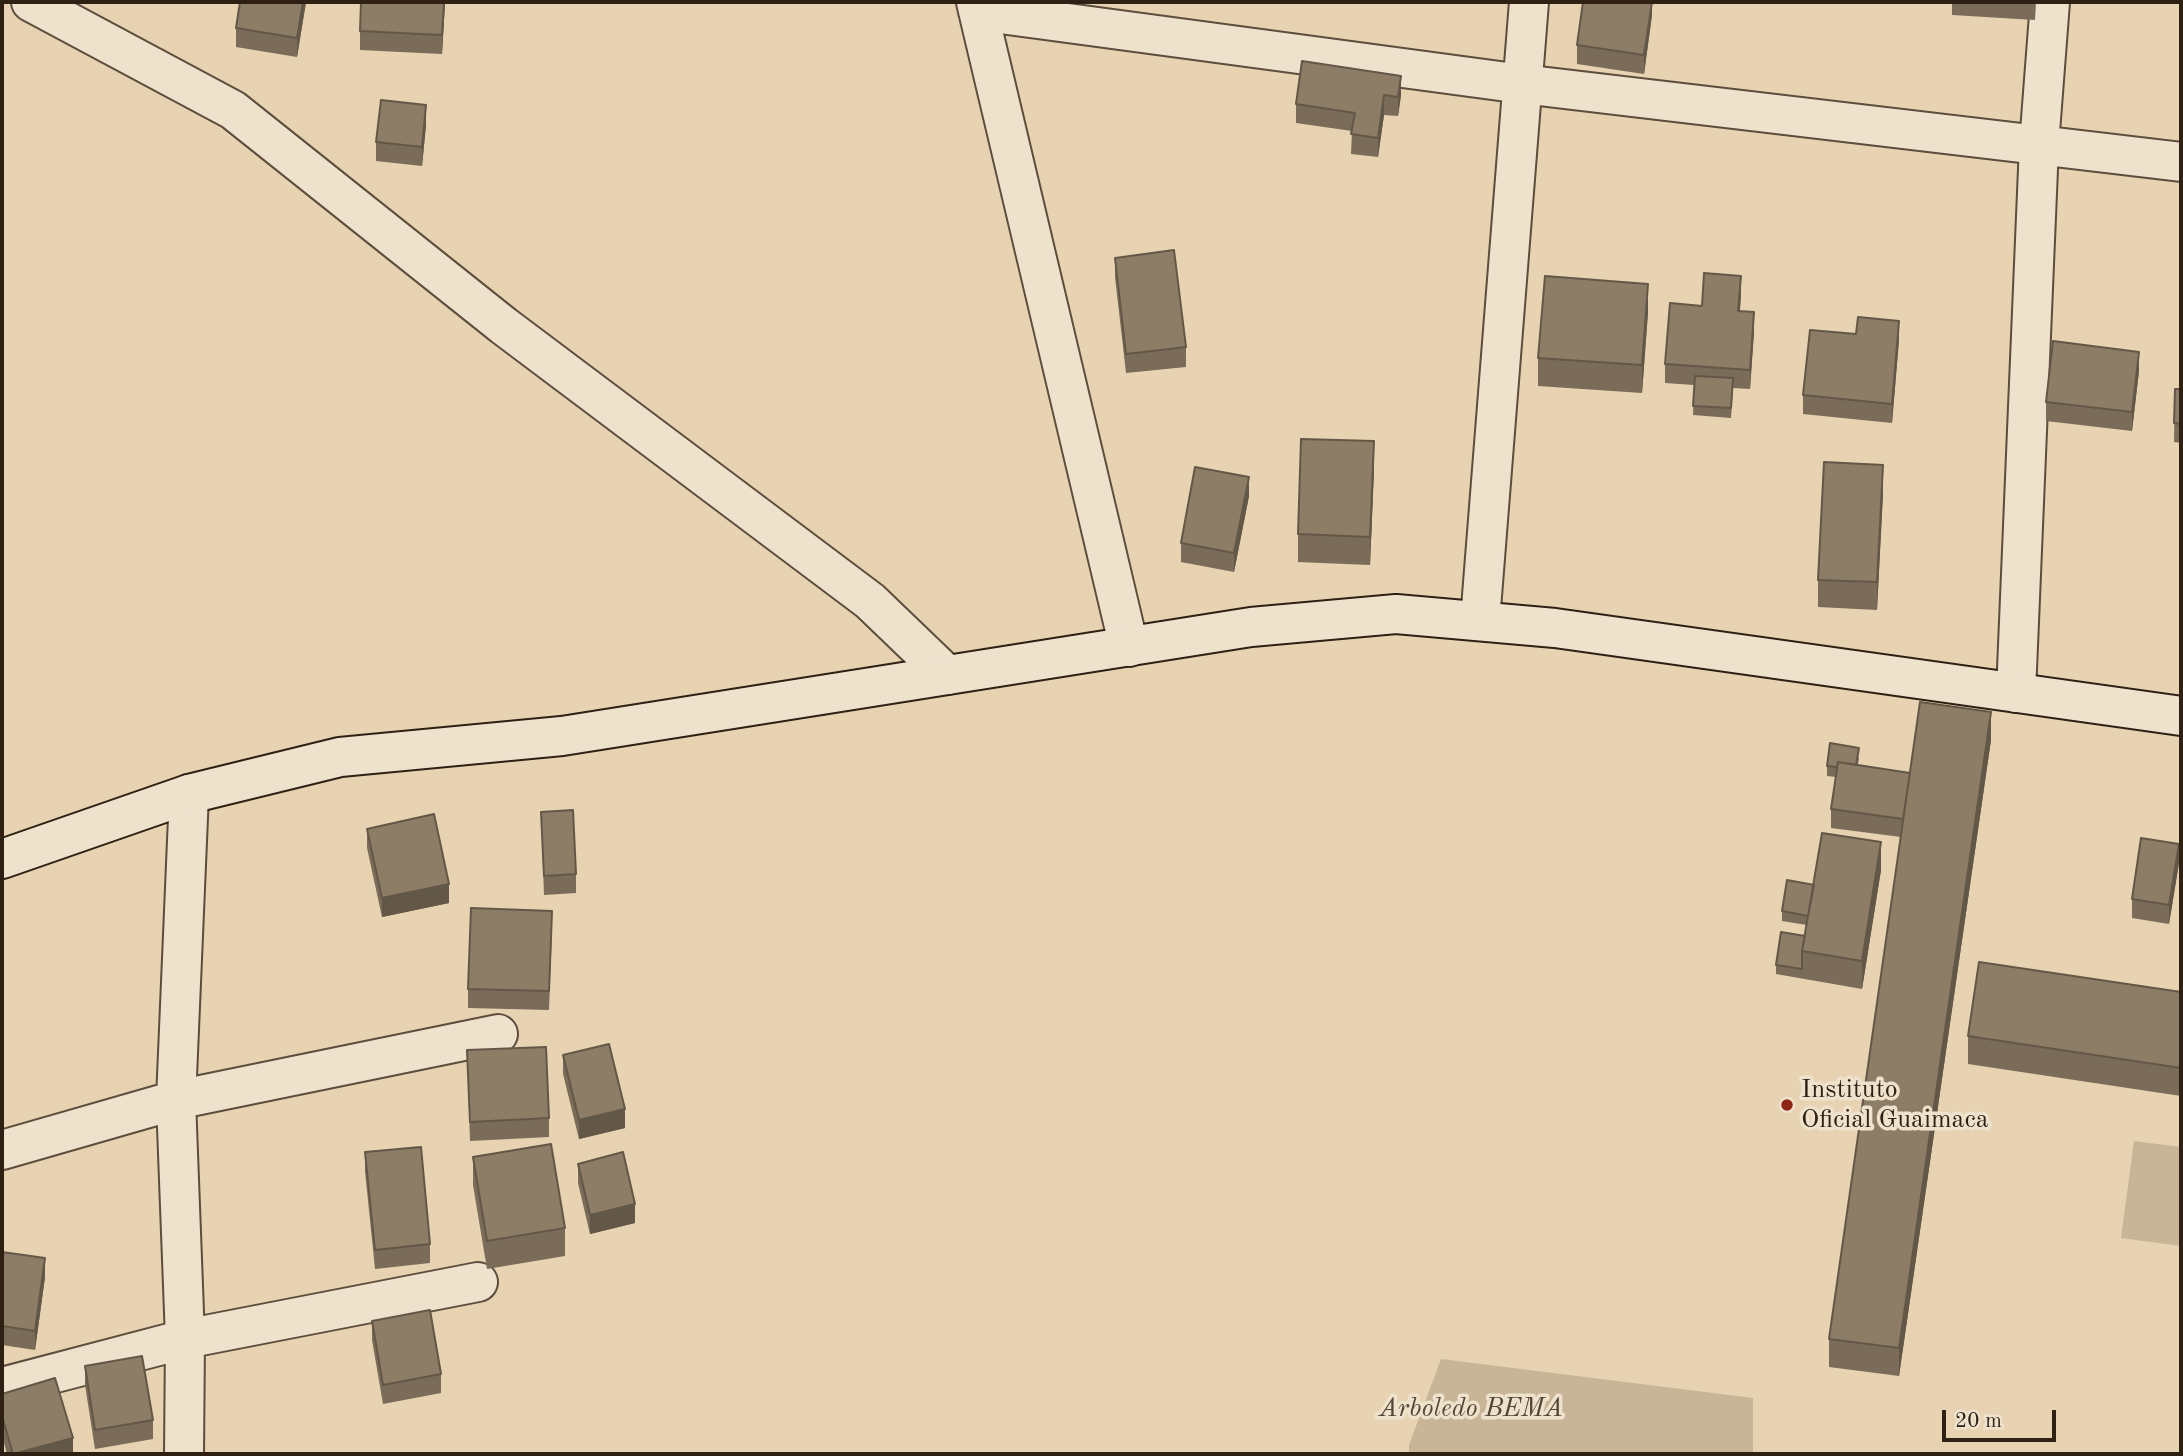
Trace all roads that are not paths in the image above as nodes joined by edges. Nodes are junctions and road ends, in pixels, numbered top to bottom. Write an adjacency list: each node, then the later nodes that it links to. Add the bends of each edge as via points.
1 (31, 2): 10 (street, via 233,110 503,326 870,601)
2 (1529, 2): 5 (street)
3 (2050, 2): 6 (street)
4 (977, 6): 5 (street); 9 (street)
5 (1522, 84): 6 (street); 8 (street)
6 (2039, 145): 7 (street); 11 (street)
7 (2181, 162)
8 (1480, 621): 9 (street, via 1396,614 1251,627); 11 (street)
9 (1129, 647): 10 (street)
10 (947, 675): 13 (street, via 562,736 340,757)
11 (2015, 693): 12 (street)
12 (2181, 716)
13 (189, 794): 14 (street); 16 (street)
14 (2, 859)
15 (498, 1034): 16 (street)
16 (176, 1100): 17 (street); 19 (street)
17 (2, 1150)
18 (478, 1282): 19 (street)
19 (185, 1339): 20 (street); 21 (street)
20 (2, 1387)
21 (184, 1454)

